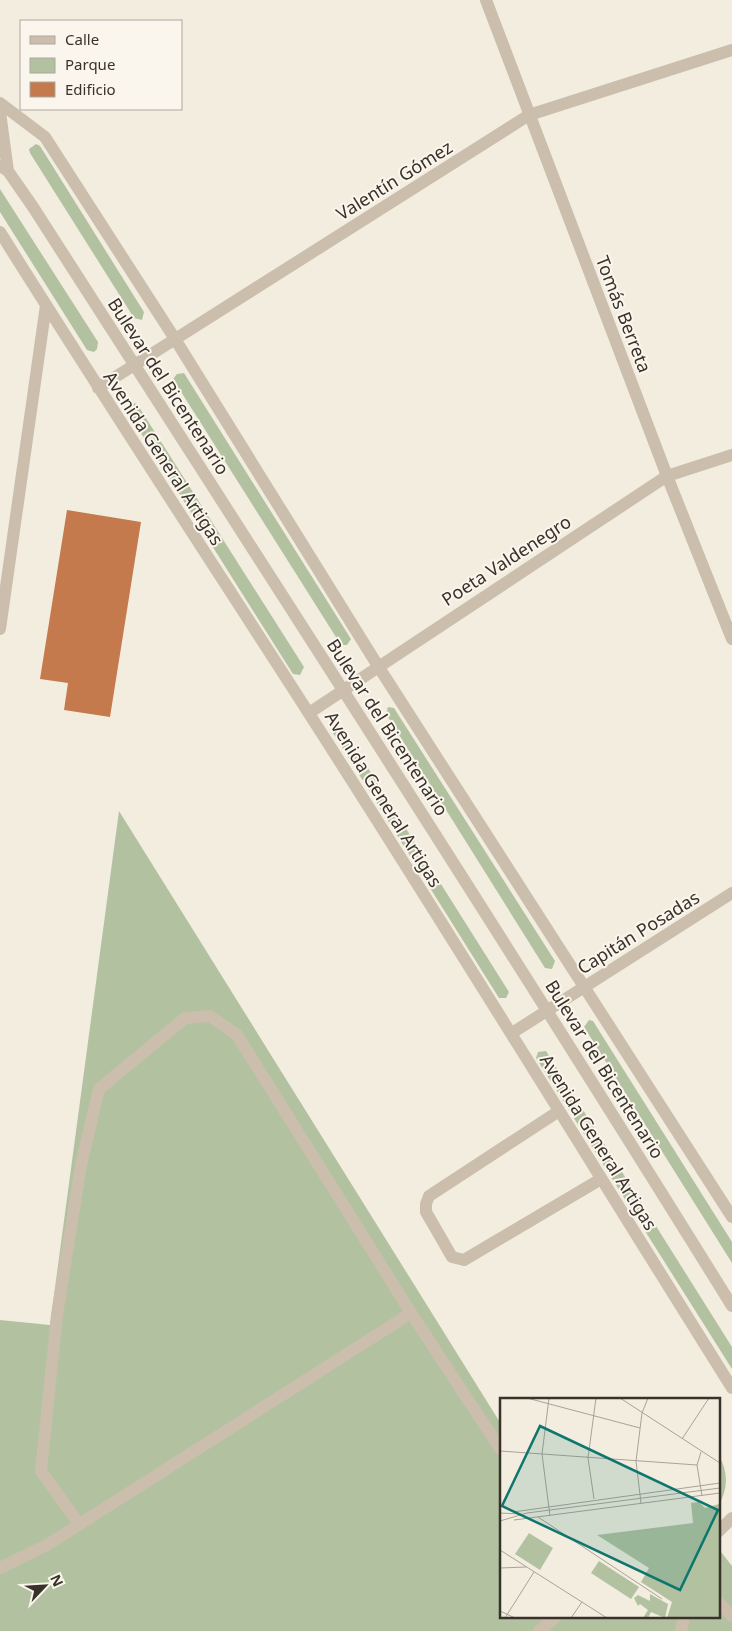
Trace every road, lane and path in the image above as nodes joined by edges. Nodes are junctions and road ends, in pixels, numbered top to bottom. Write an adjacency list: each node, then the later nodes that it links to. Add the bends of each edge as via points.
1 (486, 0): 5 (street, Tomás Berreta)
2 (732, 50): 5 (street, Valentín Gómez)
3 (0, 103): 9 (street, via 45,137)
4 (0, 112): 6 (street, Bulevar del Bicentenario)
5 (529, 115): 9 (street, Valentín Gómez); 13 (street, Tomás Berreta)
6 (4, 168): 10 (street, Bulevar del Bicentenario)
7 (0, 232): 8 (street, Avenida General Artigas)
8 (46, 305): 11 (street, Avenida General Artigas); 14 (street)
9 (175, 339): 10 (street, Valentín Gómez); 16 (street)
10 (135, 366): 11 (street, Valentín Gómez); 17 (street, Bulevar del Bicentenario)
11 (98, 388): 18 (street, Avenida General Artigas)
12 (732, 455): 13 (street, Poeta Valdenegro)
13 (667, 476): 15 (street, Tomás Berreta); 16 (street, Poeta Valdenegro)
14 (0, 629)
15 (732, 639)
16 (378, 666): 17 (street, Poeta Valdenegro); 20 (street)
17 (344, 689): 18 (street, Poeta Valdenegro); 21 (street, Bulevar del Bicentenario)
18 (309, 713): 22 (street, Avenida General Artigas)
19 (732, 893): 20 (street, Capitán Posadas)
20 (584, 986): 21 (street, Capitán Posadas); 25 (street)
21 (548, 1010): 22 (street, Capitán Posadas); 26 (street, Bulevar del Bicentenario)
22 (512, 1033): 23 (street, Avenida General Artigas)
23 (559, 1111): 24 (street, Avenida General Artigas); 24 (street, via 429,1196 426,1212 452,1257 464,1260)
24 (601, 1179): 28 (street, Avenida General Artigas)
25 (732, 1217)
26 (732, 1306)
27 (411, 1313): 29 (street); 31 (street); 31 (street, via 237,1035 210,1016 185,1018 99,1090 81,1165 57,1315 41,1471)
28 (732, 1388)
29 (500, 1448)
30 (732, 1518): 32 (street)
31 (79, 1524): 33 (street, via 47,1545)
32 (720, 1530)
33 (0, 1568)
34 (720, 1604): 35 (street)
35 (732, 1616)
36 (555, 1618): 38 (street)
37 (684, 1618): 39 (street)
38 (539, 1631)
39 (681, 1631)

